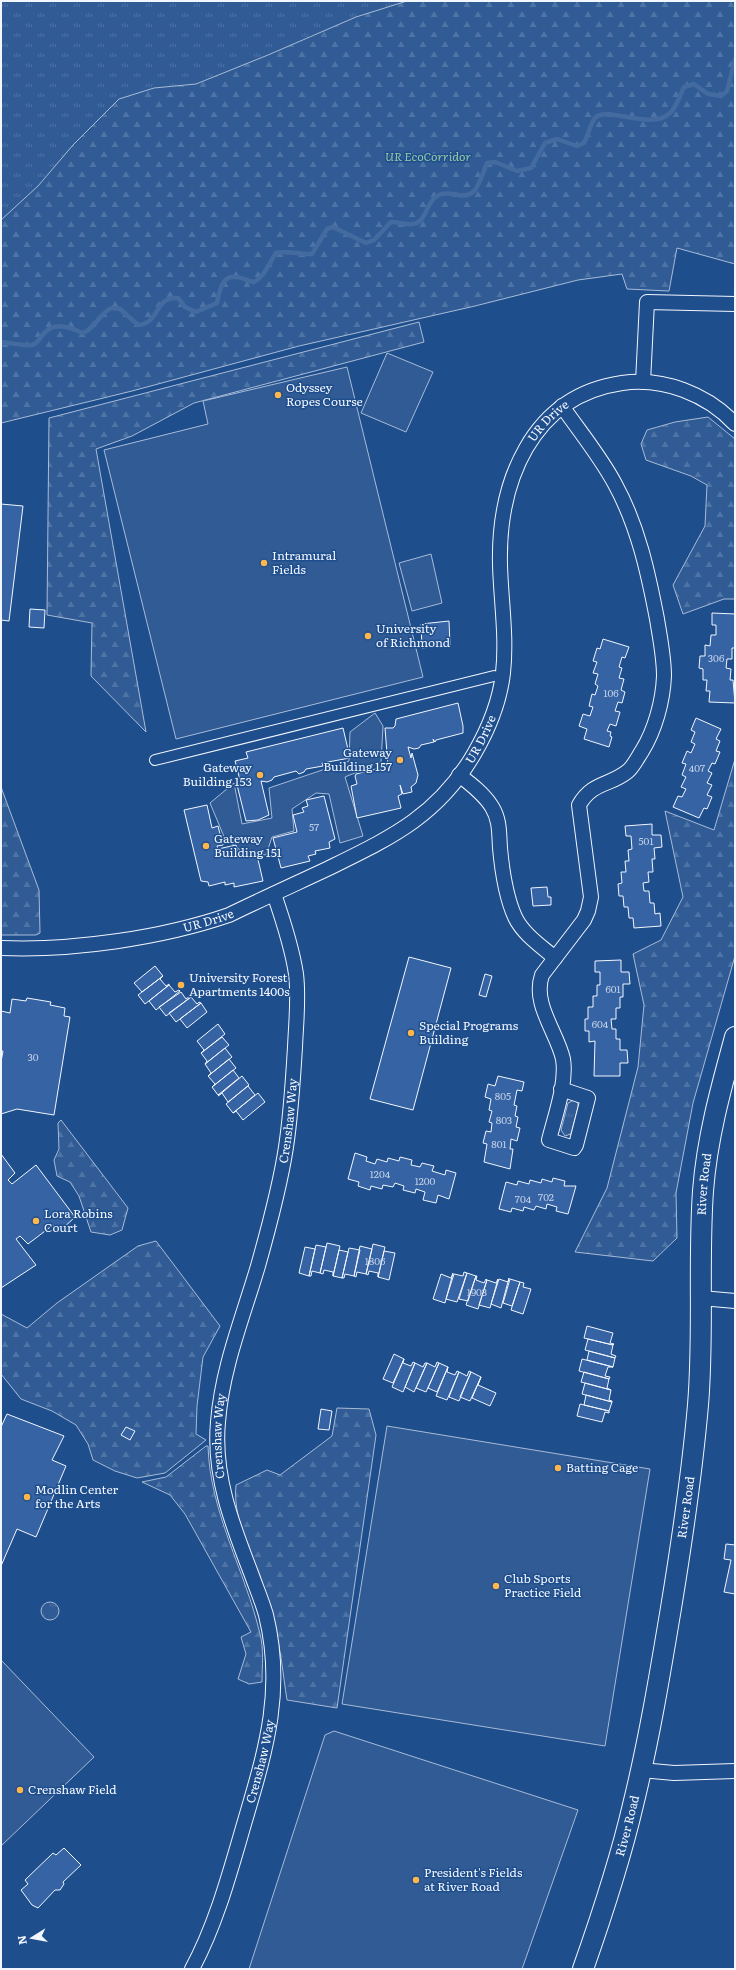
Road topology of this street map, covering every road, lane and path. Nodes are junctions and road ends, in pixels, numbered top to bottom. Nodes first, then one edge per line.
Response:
1 (735, 304) edge
2 (643, 382) junction
3 (562, 406) junction
4 (735, 424) edge
5 (494, 676) dead end
6 (155, 760) dead end
7 (459, 775) junction
8 (274, 894) junction
9 (1, 948) edge
10 (555, 958) junction
11 (735, 1037) edge
12 (561, 1089) dead end
13 (701, 1298) junction
14 (735, 1301) edge
15 (641, 1770) junction
16 (735, 1771) edge
17 (192, 1969) edge
18 (583, 1969) edge

1 - 2 street
2 - 3 street, UR Drive
2 - 4 street, UR Drive
3 - 7 street, UR Drive
3 - 10 street
5 - 6 street
7 - 8 street, UR Drive
7 - 10 street
8 - 9 street, UR Drive
8 - 17 street, Crenshaw Way
10 - 12 street
11 - 13 main road, River Road
13 - 14 street
13 - 15 main road, River Road
15 - 16 street
15 - 18 main road, River Road

